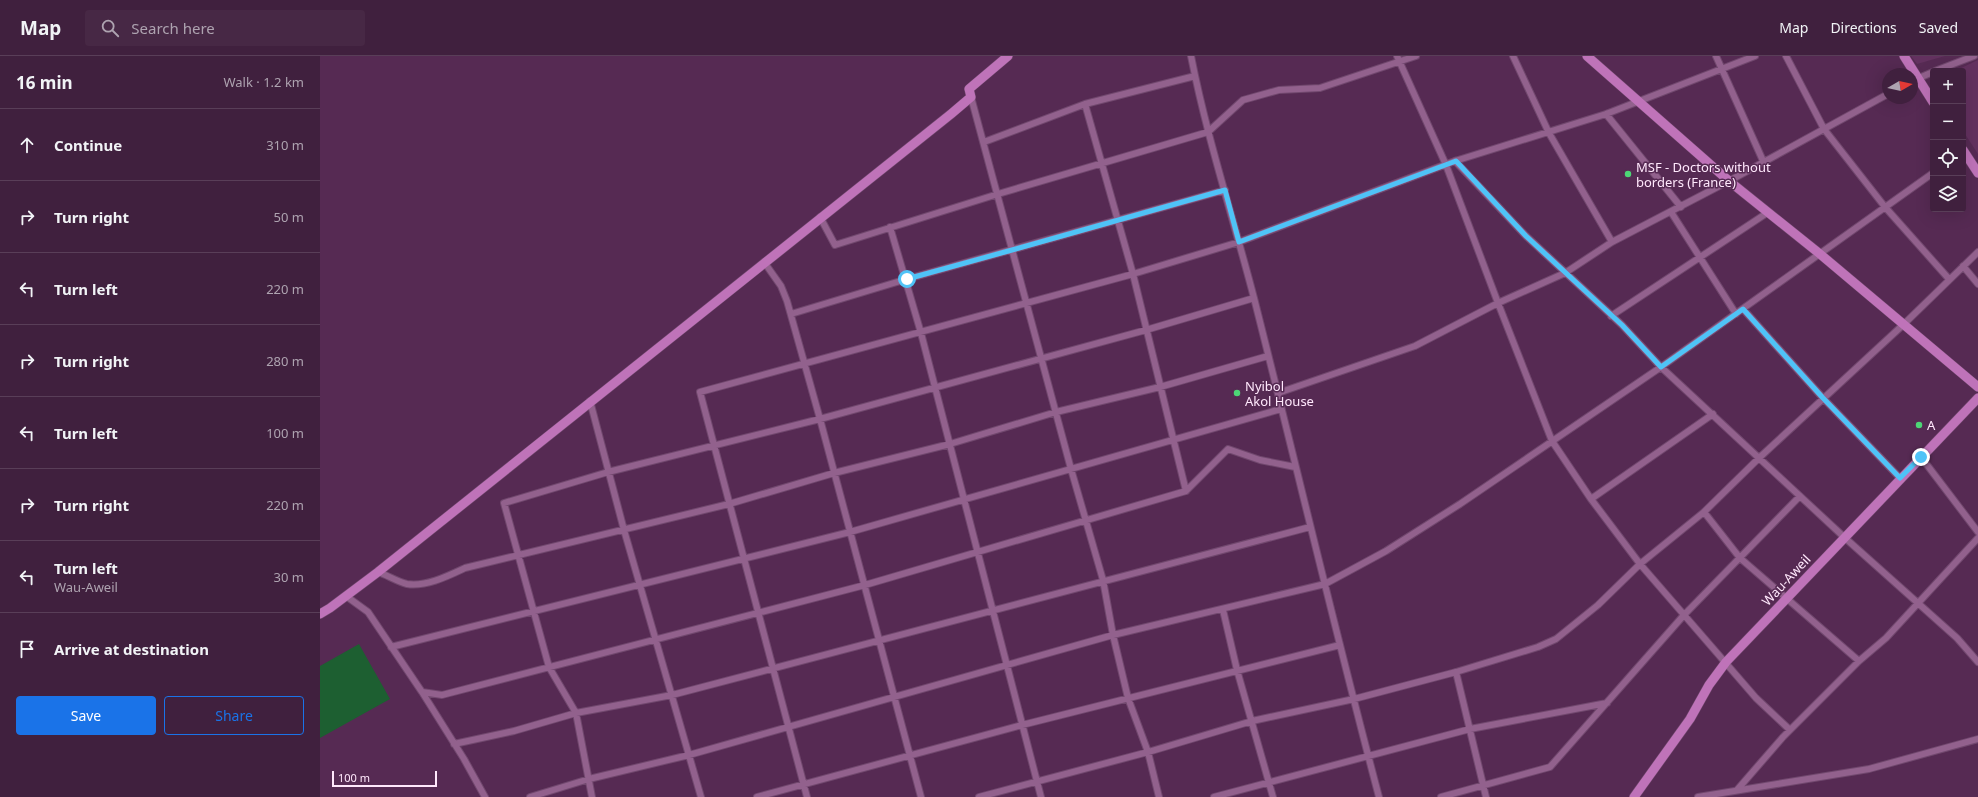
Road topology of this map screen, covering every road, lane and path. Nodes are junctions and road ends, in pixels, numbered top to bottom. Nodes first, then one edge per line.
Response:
1 (1008, 56) edge
2 (1191, 56) edge
3 (1416, 56) edge
4 (1512, 56) edge
5 (1587, 56) edge
6 (1716, 56) edge
7 (1755, 56) edge
8 (1786, 56) edge
9 (1904, 56) edge
10 (1974, 56) edge
11 (1398, 59) edge
12 (1720, 68) junction
13 (1910, 68) edge
14 (1942, 68) edge
15 (1930, 73) edge
16 (1195, 76) junction
17 (1918, 78) edge
18 (1918, 83) edge
19 (971, 97) junction
20 (1882, 97) edge
21 (1930, 98) edge
22 (1637, 102) junction
23 (1085, 104) junction
24 (1606, 114) junction
25 (1824, 130) junction
26 (1208, 132) junction
27 (1549, 133) junction
28 (984, 142) junction
29 (1966, 155) edge
30 (1456, 161) junction
31 (1764, 162) junction
32 (1102, 164) junction
33 (1446, 165) junction
34 (1978, 173) edge
35 (1930, 175) edge
36 (1729, 181) junction
37 (1225, 190) junction
38 (998, 194) junction
39 (1681, 207) junction
40 (1886, 207) junction
41 (1671, 212) junction
42 (1767, 213) junction
43 (820, 217) junction
44 (1118, 220) junction
45 (890, 227) junction
46 (1239, 242) junction
47 (1612, 242) junction
48 (1012, 250) junction
49 (1978, 252) edge
50 (1820, 254) junction
51 (1700, 258) junction
52 (764, 262) junction
53 (1963, 266) junction
54 (1565, 273) junction
55 (1133, 274) junction
56 (907, 279) junction
57 (1949, 279) junction
58 (1978, 284) edge
59 (1254, 298) junction
60 (1026, 303) junction
61 (1498, 303) junction
62 (1743, 309) junction
63 (790, 314) junction
64 (1736, 314) junction
65 (1611, 316) junction
66 (1904, 324) junction
67 (1146, 330) junction
68 (921, 333) junction
69 (1268, 356) junction
70 (1041, 359) junction
71 (805, 365) junction
72 (1661, 367) junction
73 (1160, 387) junction
74 (1978, 387) edge
75 (936, 388) junction
76 (1278, 393) junction
77 (1823, 398) junction
78 (1978, 398) edge
79 (590, 401) junction
80 (1281, 409) junction
81 (1056, 412) junction
82 (1713, 414) junction
83 (820, 419) junction
84 (1173, 440) junction
85 (1552, 440) junction
86 (950, 444) junction
87 (714, 446) junction
88 (1921, 457) junction
89 (1759, 458) junction
90 (1295, 467) junction
91 (1071, 470) junction
92 (608, 472) junction
93 (834, 473) junction
94 (1900, 478) junction
95 (1186, 491) junction
96 (1800, 496) junction
97 (964, 499) junction
98 (1592, 499) junction
99 (729, 504) junction
100 (1704, 512) junction
101 (1086, 519) junction
102 (1310, 527) junction
103 (624, 530) junction
104 (850, 532) junction
105 (1978, 532) edge
106 (1844, 537) junction
107 (1978, 538) edge
108 (978, 553) junction
109 (518, 556) junction
110 (743, 558) junction
111 (1740, 558) junction
112 (1640, 564) junction
113 (378, 572) junction
114 (1103, 580) junction
115 (640, 584) junction
116 (1325, 584) junction
117 (865, 585) junction
118 (346, 596) junction
119 (1786, 598) junction
120 (1919, 603) junction
121 (1223, 610) junction
122 (533, 611) junction
123 (993, 611) junction
124 (757, 613) junction
125 (320, 614) edge
126 (1684, 616) junction
127 (1113, 635) junction
128 (656, 638) junction
129 (880, 641) junction
130 (1340, 645) junction
131 (391, 647) junction
132 (1859, 661) junction
133 (1726, 662) junction
134 (1978, 662) edge
135 (1008, 665) junction
136 (549, 667) junction
137 (772, 668) junction
138 (1237, 670) junction
139 (1456, 672) junction
140 (422, 692) junction
141 (672, 694) junction
142 (894, 697) junction
143 (1128, 698) junction
144 (1354, 699) junction
145 (1607, 702) junction
146 (576, 712) junction
147 (1252, 721) junction
148 (1022, 725) junction
149 (788, 727) junction
150 (1470, 729) junction
151 (1790, 730) junction
152 (1978, 739) edge
153 (454, 744) junction
154 (1148, 752) junction
155 (689, 755) junction
156 (910, 755) junction
157 (1368, 756) junction
158 (589, 779) junction
159 (1037, 781) junction
160 (1269, 781) junction
161 (803, 784) junction
162 (1483, 785) junction
163 (1737, 790) junction
164 (485, 797) edge
165 (530, 797) edge
166 (592, 797) edge
167 (701, 797) edge
168 (757, 797) edge
169 (807, 797) edge
170 (921, 797) edge
171 (979, 797) edge
172 (1041, 797) edge
173 (1159, 797) edge
174 (1214, 797) edge
175 (1272, 797) edge
176 (1379, 797) edge
177 (1441, 797) edge
178 (1486, 797) edge
179 (1634, 797) edge
180 (1698, 797) edge

1 - 19 street
2 - 16 street
3 - 11 street
4 - 27 street
5 - 22 street
6 - 12 street
7 - 12 street
8 - 25 street
9 - 13 street
10 - 14 street
11 - 26 street
11 - 33 street
12 - 22 street
12 - 31 street
15 - 17 street
16 - 23 street
16 - 26 street
18 - 21 street
19 - 28 street
19 - 43 street
20 - 25 street
22 - 24 street
22 - 36 street
23 - 28 street
23 - 32 street
24 - 27 street
24 - 39 street
25 - 31 street
25 - 40 street
26 - 32 street
26 - 37 street
27 - 30 street
27 - 47 street
28 - 38 street
29 - 34 street
30 - 33 street
30 - 54 street
31 - 36 street
32 - 38 street
32 - 44 street
33 - 46 street
33 - 61 street
35 - 40 street
36 - 39 street
36 - 42 street
37 - 44 street
37 - 46 street
38 - 45 street
38 - 48 street
39 - 41 street
40 - 50 street
40 - 57 street
41 - 47 street
41 - 51 street
42 - 50 street
42 - 51 street
43 - 45 street
43 - 52 street
44 - 48 street
44 - 55 street
45 - 56 street
46 - 55 street
46 - 59 street
47 - 54 street
48 - 56 street
48 - 60 street
49 - 53 street
50 - 62 street
50 - 66 street
51 - 64 street
51 - 65 street
52 - 63 street
52 - 79 street
53 - 57 street
53 - 58 street
54 - 61 street
54 - 65 street
55 - 60 street
55 - 67 street
56 - 63 street
56 - 68 street
57 - 66 street
59 - 67 street
59 - 69 street
60 - 68 street
60 - 70 street
61 - 76 street
61 - 85 street
62 - 64 street
62 - 77 street
63 - 71 street
64 - 72 street
65 - 72 street
66 - 74 street
66 - 77 street
67 - 70 street
67 - 73 street
68 - 71 street
68 - 75 street
69 - 73 street
69 - 76 street
70 - 75 street
70 - 81 street
71 - 83 street
71 - 87 street
72 - 82 street
72 - 85 street
73 - 81 street
73 - 84 street
75 - 83 street
75 - 86 street
76 - 80 street
77 - 89 street
77 - 94 street
78 - 88 street, Wau-Aweil
79 - 92 street
79 - 113 street
80 - 84 street
80 - 90 street
81 - 86 street
81 - 91 street
82 - 89 street
82 - 98 street
83 - 87 street
83 - 93 street
84 - 91 street
84 - 95 street
85 - 98 street
85 - 116 street
86 - 93 street
86 - 97 street
87 - 92 street
87 - 99 street
88 - 94 street, Wau-Aweil
88 - 105 street
89 - 96 street
89 - 100 street
90 - 95 street
90 - 102 street
91 - 97 street
91 - 101 street
92 - 103 street
92 - 109 street
93 - 99 street
93 - 104 street
94 - 106 street, Wau-Aweil
95 - 101 street
96 - 106 street
96 - 111 street
97 - 104 street
97 - 108 street
98 - 112 street
99 - 103 street
99 - 110 street
100 - 111 street
100 - 112 street
101 - 108 street
101 - 114 street
102 - 114 street
102 - 116 street
103 - 109 street
103 - 115 street
104 - 110 street
104 - 117 street
106 - 119 street, Wau-Aweil
106 - 120 street
107 - 120 street
108 - 117 street
108 - 123 street
109 - 113 street
109 - 122 street
110 - 115 street
110 - 124 street
111 - 119 street
111 - 126 street
112 - 126 street
112 - 139 street
113 - 118 street
114 - 123 street
114 - 127 street
115 - 122 street
115 - 128 street
116 - 121 street
116 - 130 street
117 - 124 street
117 - 129 street
118 - 125 street
118 - 131 street
119 - 132 street
119 - 133 street, Wau-Aweil
120 - 132 street
120 - 134 street
121 - 127 street
121 - 138 street
122 - 131 street
122 - 136 street
123 - 129 street
123 - 135 street
124 - 128 street
124 - 137 street
126 - 133 street
126 - 145 street
127 - 135 street
127 - 143 street
128 - 136 street
128 - 141 street
129 - 137 street
129 - 142 street
130 - 138 street
130 - 144 street
131 - 140 street
132 - 151 street
133 - 151 street
133 - 179 street, Wau-Aweil
135 - 142 street
135 - 148 street
136 - 140 street
136 - 146 street
137 - 141 street
137 - 149 street
138 - 143 street
138 - 147 street
139 - 144 street
139 - 150 street
140 - 153 street
141 - 146 street
141 - 155 street
142 - 149 street
142 - 156 street
143 - 148 street
143 - 154 street
144 - 147 street
144 - 157 street
145 - 150 street
145 - 162 street
146 - 153 street
146 - 158 street
147 - 154 street
147 - 160 street
148 - 156 street
148 - 159 street
149 - 155 street
149 - 161 street
150 - 157 street
150 - 162 street
151 - 163 street
152 - 163 street
153 - 164 street
154 - 159 street
154 - 173 street
155 - 158 street
155 - 167 street
156 - 161 street
156 - 170 street
157 - 160 street
157 - 176 street
158 - 165 street
158 - 166 street
159 - 171 street
159 - 172 street
160 - 174 street
160 - 175 street
161 - 168 street
161 - 169 street
162 - 177 street
162 - 178 street
163 - 180 street

